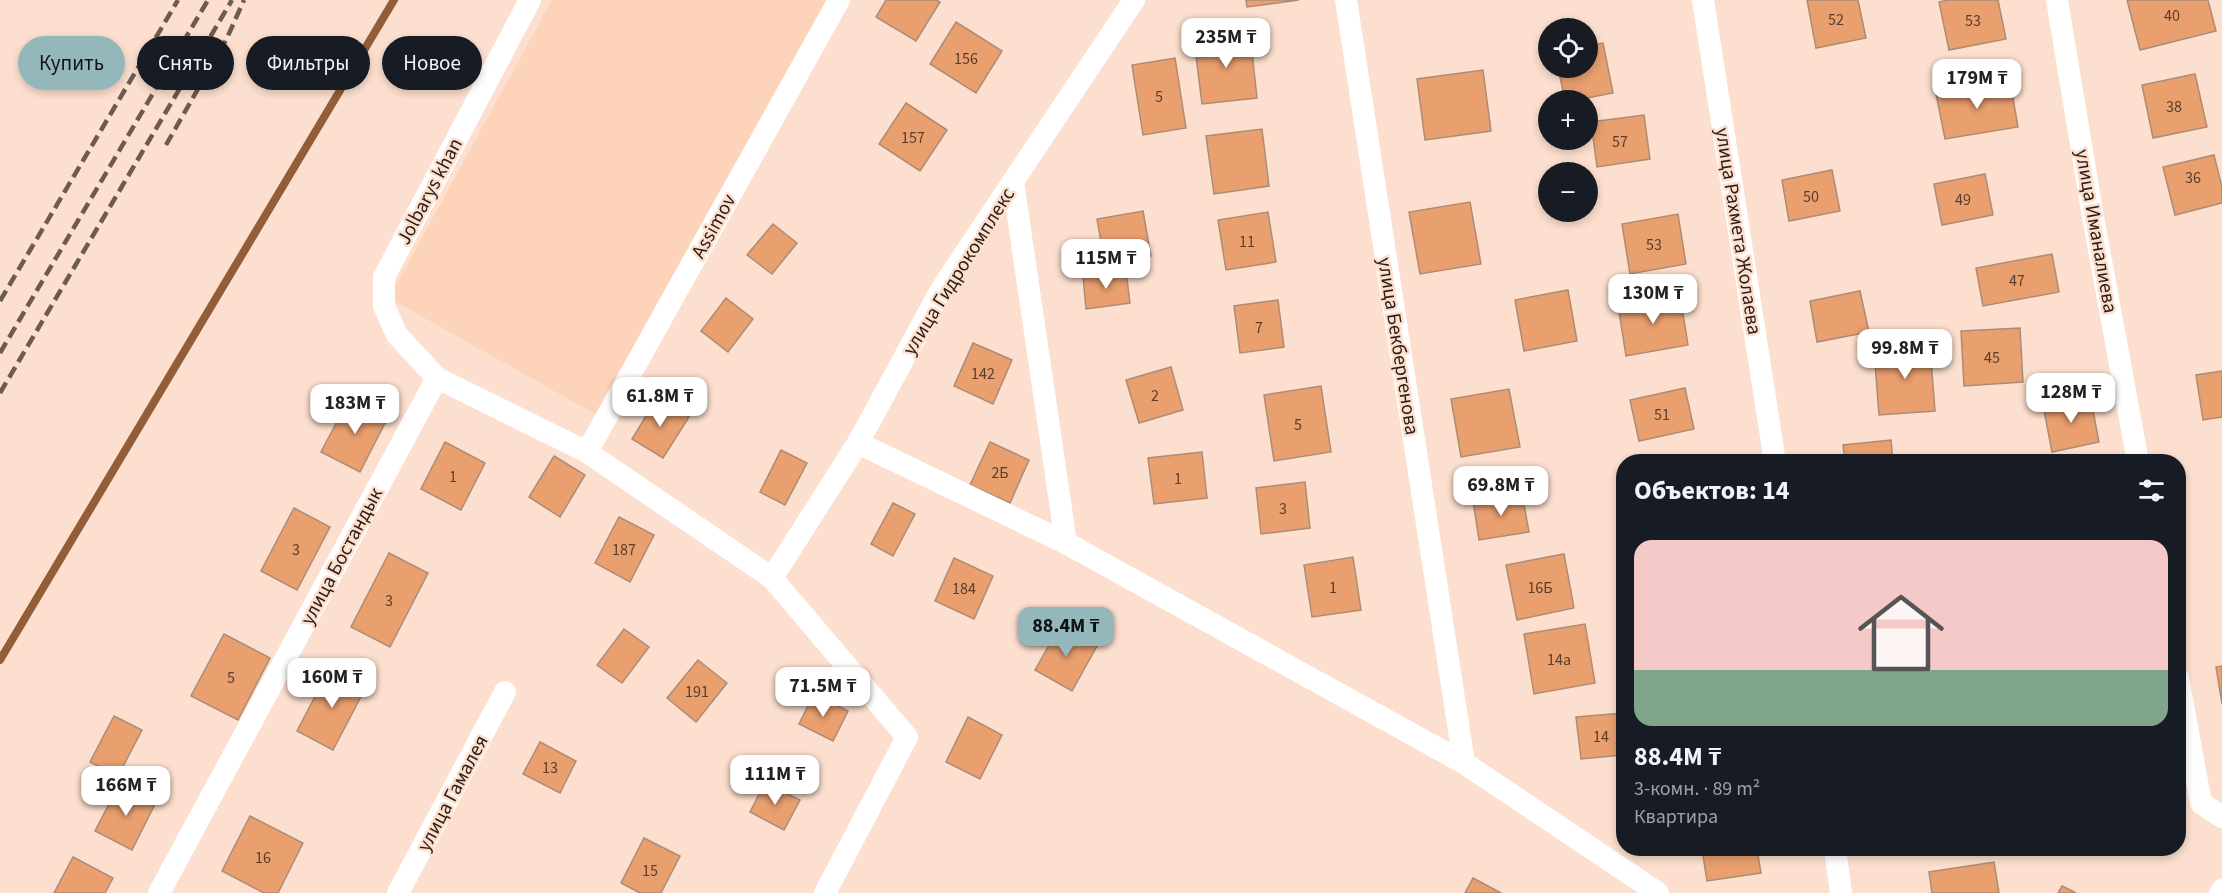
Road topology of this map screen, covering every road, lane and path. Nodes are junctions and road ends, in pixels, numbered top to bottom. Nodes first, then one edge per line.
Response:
1 (530, 0) edge
2 (839, 0) edge
3 (1134, 0) edge
4 (1346, 0) edge
5 (1703, 0) edge
6 (2057, 0) edge
7 (1013, 182) junction
8 (437, 378) junction
9 (858, 443) junction
10 (587, 452) junction
11 (1774, 454) edge
12 (2137, 454) edge
13 (1066, 543) junction
14 (772, 578) junction
15 (505, 692) dead end
16 (2186, 721) edge
17 (1464, 763) junction
18 (2222, 817) edge
19 (1836, 856) edge
20 (159, 893) edge
21 (398, 893) edge
22 (825, 893) edge
23 (1658, 893) edge
24 (1841, 893) edge

1 - 8 street, Jolbarys khan
2 - 10 street, Assimov
3 - 7 street, улица Гидрокомплекс
4 - 17 street, улица Бекбергенова
5 - 11 street, улица Рахмета Жолаева
6 - 12 street, улица Иманалиева
7 - 9 street, улица Гидрокомплекс
7 - 13 street
8 - 10 street
8 - 20 street, улица Бостандык
9 - 13 street
9 - 14 street, улица Гидрокомплекс
10 - 14 street
13 - 17 street
14 - 22 street
15 - 21 street, улица Гамалея
16 - 18 street
17 - 23 street
19 - 24 street

